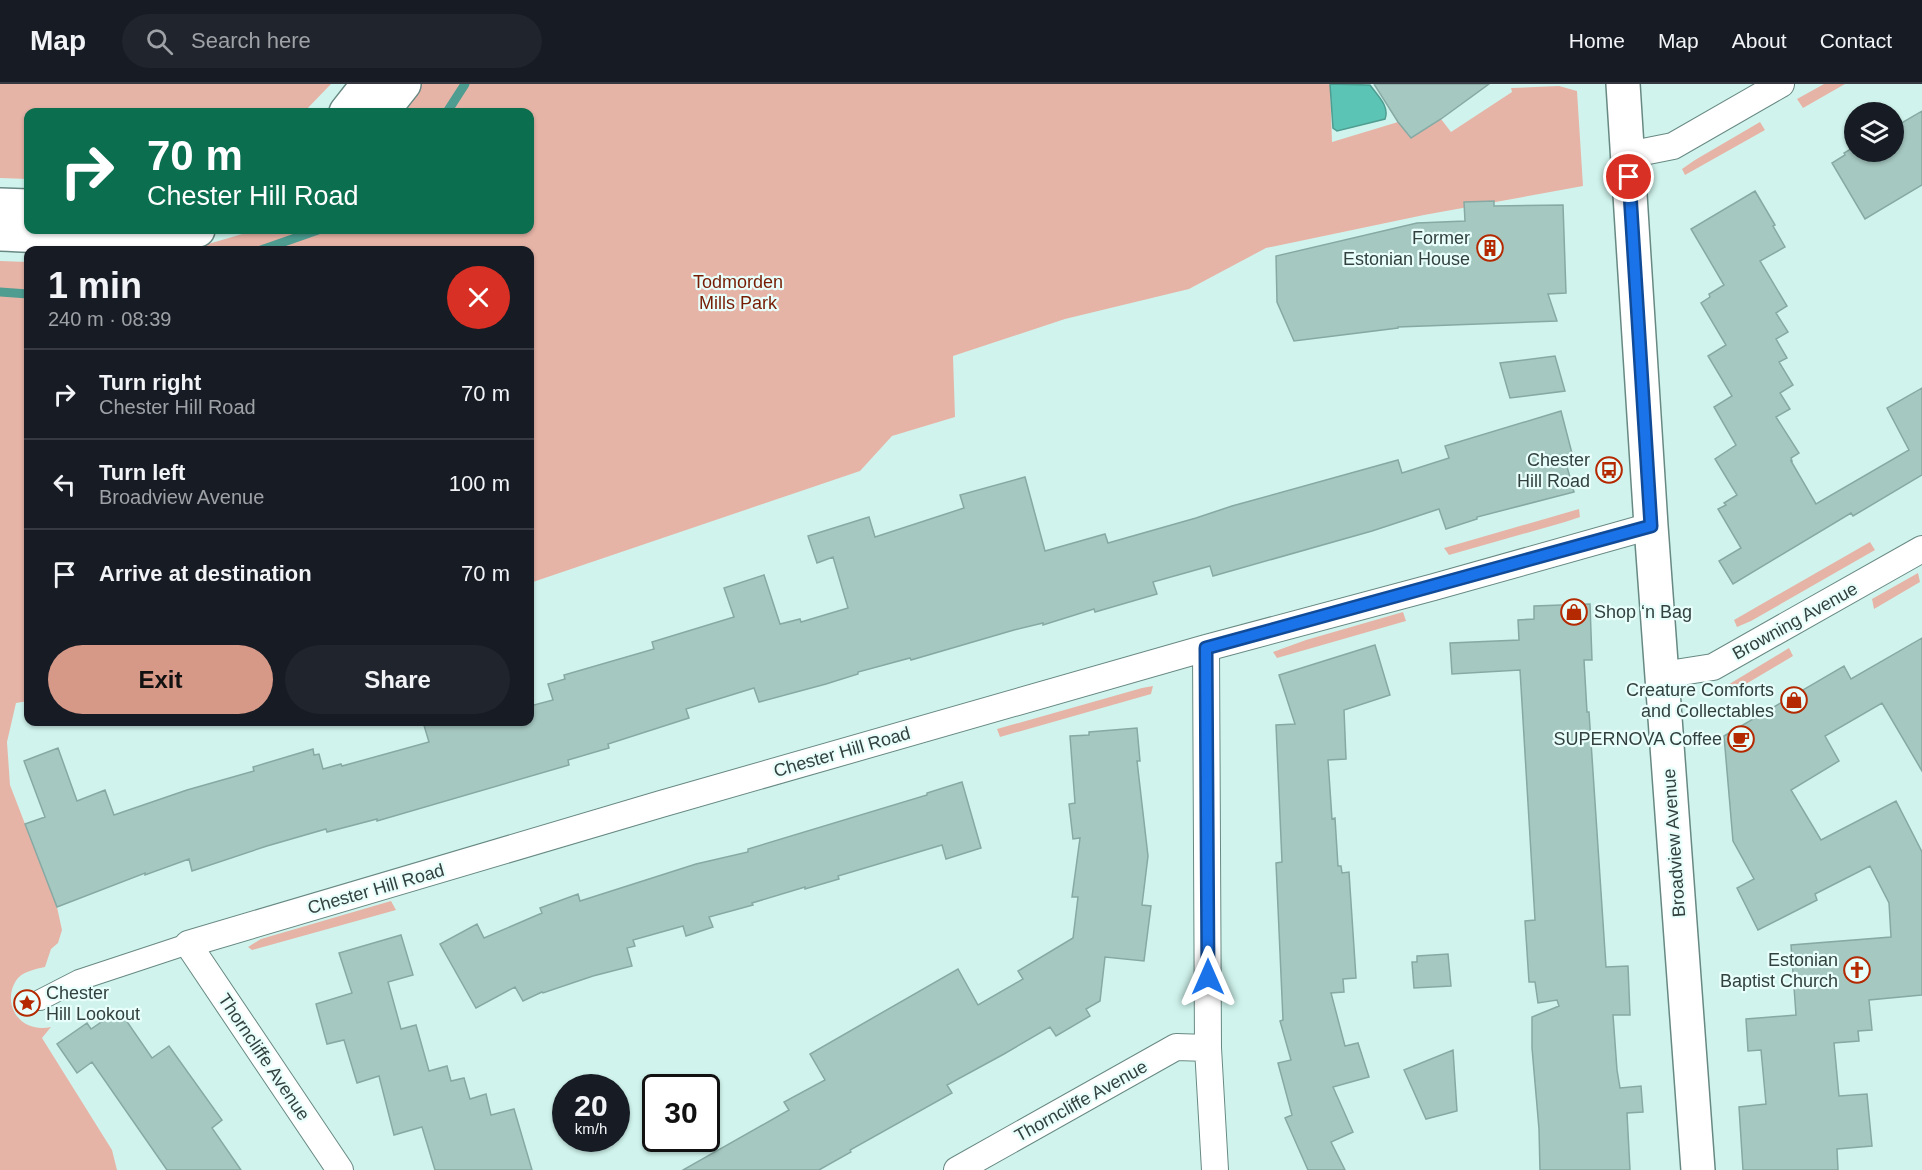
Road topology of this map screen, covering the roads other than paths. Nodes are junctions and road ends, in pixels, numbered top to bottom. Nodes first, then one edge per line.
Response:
1 (368, 84) edge
2 (404, 84) edge
3 (1623, 84) edge
4 (1782, 84) edge
5 (349, 108) edge
6 (385, 108) edge
7 (1628, 155) junction
8 (0, 205) edge
9 (24, 206) edge
10 (0, 234) edge
11 (176, 234) edge
12 (1651, 526) junction
13 (1922, 549) edge
14 (1206, 648) junction
15 (1662, 675) junction
16 (188, 944) junction
17 (40, 1000) dead end
18 (1208, 1048) junction
19 (340, 1170) edge
20 (957, 1170) edge
21 (1215, 1170) edge
22 (1698, 1170) edge

1 - 5 main road
2 - 6 main road
3 - 7 main road, Broadview Avenue
4 - 7 street
7 - 12 main road, Broadview Avenue
8 - 9 main road
10 - 11 main road
12 - 14 street, Chester Hill Road
12 - 15 main road, Broadview Avenue
13 - 15 street, Browning Avenue
14 - 16 street, Chester Hill Road
14 - 18 street
15 - 22 main road, Broadview Avenue
16 - 17 street, Chester Hill Road
16 - 19 street, Thorncliffe Avenue
18 - 20 street, Thorncliffe Avenue
18 - 21 street

